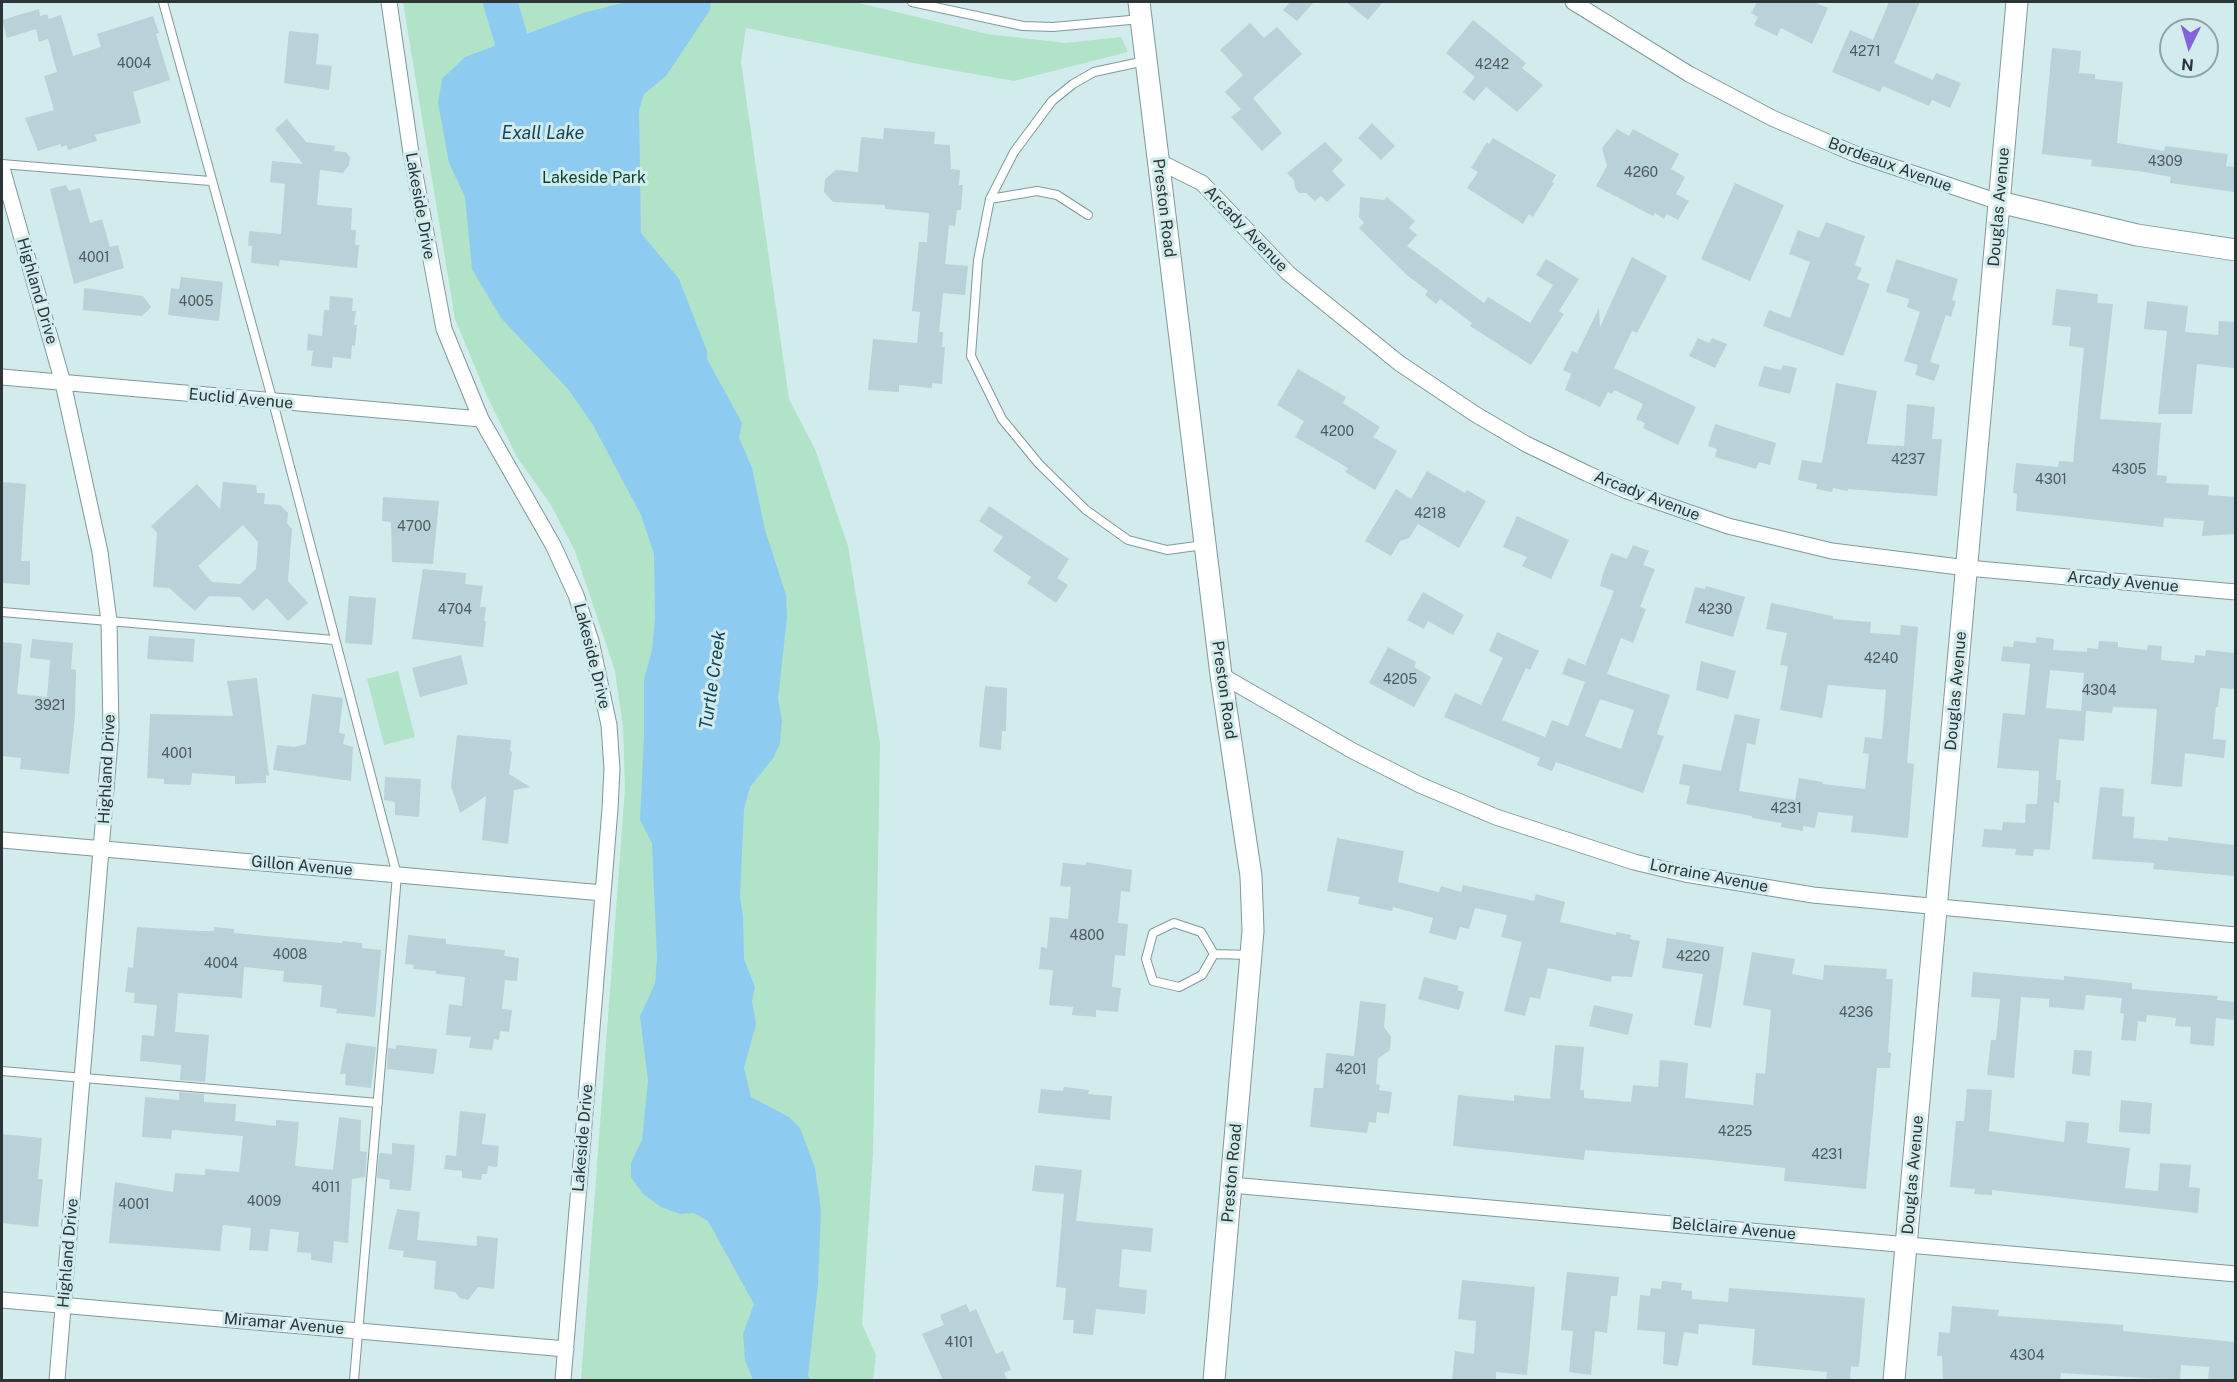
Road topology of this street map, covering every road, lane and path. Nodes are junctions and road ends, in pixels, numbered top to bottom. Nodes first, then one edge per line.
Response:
1 (163, 2) edge
2 (389, 2) edge
3 (912, 2) edge
4 (1573, 2) edge
5 (2017, 2) edge
6 (1140, 10) edge
7 (1146, 60) junction
8 (1158, 161) junction
9 (2, 166) edge
10 (210, 181) junction
11 (990, 199) junction
12 (1999, 202) junction
13 (1088, 215) dead end
14 (2235, 250) edge
15 (2, 377) edge
16 (63, 383) junction
17 (273, 402) junction
18 (481, 419) junction
19 (1205, 545) junction
20 (1967, 568) junction
21 (2235, 592) edge
22 (2, 612) edge
23 (109, 621) junction
24 (334, 640) junction
25 (1221, 675) junction
26 (2, 840) edge
27 (102, 849) junction
28 (397, 875) junction
29 (603, 893) junction
30 (1937, 907) junction
31 (2235, 935) edge
32 (1214, 954) junction
33 (1251, 955) junction
34 (2, 1071) edge
35 (82, 1079) junction
36 (378, 1103) junction
37 (1231, 1185) junction
38 (1907, 1245) junction
39 (2235, 1274) edge
40 (2, 1300) edge
41 (63, 1306) junction
42 (358, 1330) junction
43 (566, 1349) junction
44 (57, 1380) edge
45 (354, 1380) edge
46 (563, 1380) edge
47 (1214, 1380) edge
48 (1894, 1380) edge

1 - 10 lane
2 - 18 street, Lakeside Drive
3 - 6 lane
4 - 12 street, Bordeaux Avenue
5 - 12 street, Douglas Avenue
6 - 7 street, Preston Road
7 - 8 street, Preston Road
7 - 11 lane
8 - 19 street, Preston Road
8 - 20 street, Arcady Avenue
9 - 10 lane
9 - 16 street, Highland Drive
10 - 17 lane
11 - 13 lane
11 - 19 lane
12 - 14 street, Bordeaux Avenue
12 - 20 street, Douglas Avenue
15 - 16 street, Euclid Avenue
16 - 17 street, Euclid Avenue
16 - 23 street, Highland Drive
17 - 18 street, Euclid Avenue
17 - 24 lane
18 - 29 street, Lakeside Drive
19 - 25 street, Preston Road
20 - 21 street, Arcady Avenue
20 - 30 street, Douglas Avenue
22 - 23 lane
23 - 24 lane
23 - 27 street, Highland Drive
24 - 28 lane
25 - 30 street, Lorraine Avenue
25 - 33 street, Preston Road
26 - 27 street, Gillon Avenue
27 - 28 street, Gillon Avenue
27 - 35 street, Highland Drive
28 - 29 street, Gillon Avenue
28 - 36 lane
29 - 43 street, Lakeside Drive
30 - 31 street, Lorraine Avenue
30 - 38 street, Douglas Avenue
32 - 32 lane
32 - 33 lane
33 - 37 street, Preston Road
34 - 35 lane
35 - 36 lane
35 - 41 street, Highland Drive
36 - 42 lane
37 - 38 street, Belclaire Avenue
37 - 47 street, Preston Road
38 - 39 street, Belclaire Avenue
38 - 48 street, Douglas Avenue
40 - 41 street, Miramar Avenue
41 - 42 street, Miramar Avenue
41 - 44 street, Highland Drive
42 - 43 street, Miramar Avenue
42 - 45 lane
43 - 46 street, Lakeside Drive

